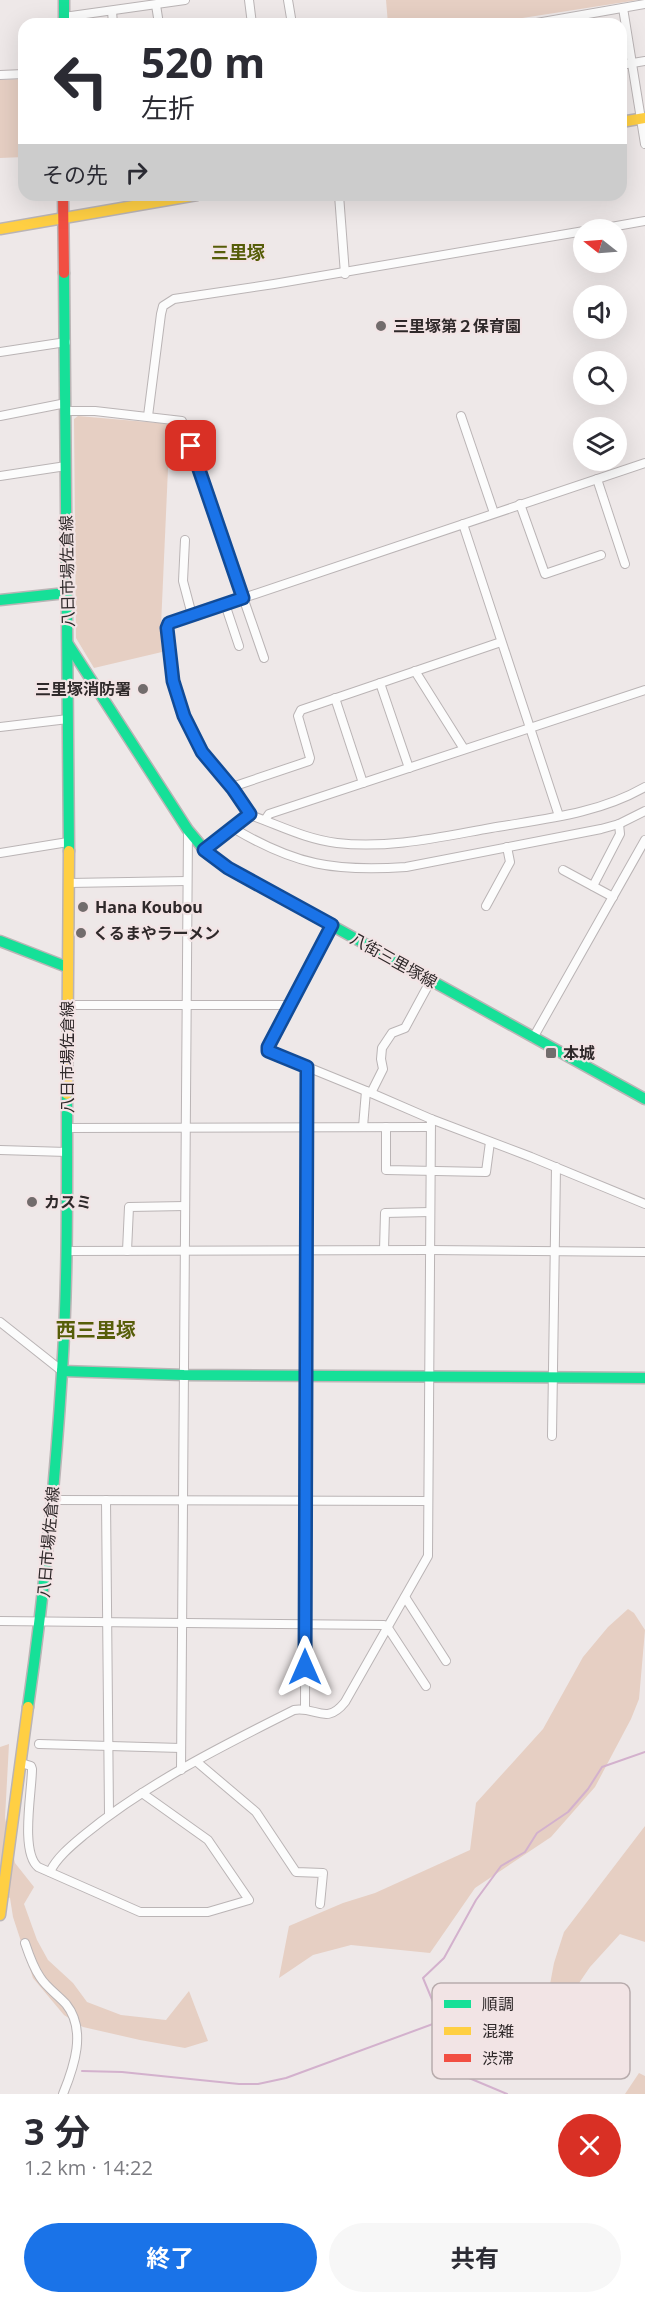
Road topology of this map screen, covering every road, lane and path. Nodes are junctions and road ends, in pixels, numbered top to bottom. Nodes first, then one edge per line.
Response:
1 (64, 0) edge
2 (185, 0) edge
3 (249, 0) edge
4 (288, 0) edge
5 (645, 4) edge
6 (156, 5) junction
7 (623, 8) junction
8 (111, 11) junction
9 (64, 18) edge
10 (78, 18) edge
11 (112, 18) edge
12 (158, 18) edge
13 (251, 18) edge
14 (291, 18) edge
15 (566, 18) edge
16 (625, 18) edge
17 (627, 32) edge
18 (645, 61) edge
19 (632, 63) junction
20 (627, 64) edge
21 (18, 74) edge
22 (0, 75) edge
23 (643, 119) edge
24 (627, 121) edge
25 (645, 144) edge
26 (63, 201) edge
27 (161, 201) edge
28 (339, 201) edge
29 (64, 217) junction
30 (645, 221) edge
31 (627, 224) edge
32 (0, 229) edge
33 (573, 233) edge
34 (345, 274) junction
35 (66, 342) junction
36 (0, 352) edge
37 (66, 407) junction
38 (0, 416) edge
39 (148, 416) junction
40 (461, 416) dead end
41 (645, 463) edge
42 (66, 465) junction
43 (0, 476) edge
44 (597, 479) junction
45 (520, 504) junction
46 (495, 513) junction
47 (462, 524) junction
48 (185, 540) dead end
49 (601, 555) dead end
50 (625, 564) dead end
51 (66, 593) junction
52 (243, 598) junction
53 (0, 600) edge
54 (225, 604) junction
55 (192, 615) junction
56 (501, 642) junction
57 (68, 644) junction
58 (239, 646) dead end
59 (264, 658) dead end
60 (415, 671) junction
61 (380, 683) junction
62 (645, 690) edge
63 (335, 699) junction
64 (0, 716) edge
65 (68, 719) junction
66 (1, 727) edge
67 (531, 728) junction
68 (464, 749) junction
69 (409, 768) junction
70 (363, 783) junction
71 (645, 787) edge
72 (233, 789) junction
73 (645, 811) edge
74 (250, 814) junction
75 (559, 816) junction
76 (265, 820) junction
77 (619, 824) junction
78 (233, 828) junction
79 (188, 830) junction
80 (645, 840) edge
81 (68, 842) junction
82 (507, 847) junction
83 (204, 850) junction
84 (0, 853) edge
85 (563, 870) dead end
86 (187, 880) junction
87 (69, 883) junction
88 (593, 886) junction
89 (613, 897) junction
90 (486, 906) dead end
91 (332, 925) junction
92 (0, 941) edge
93 (67, 967) junction
94 (431, 980) junction
95 (68, 1005) junction
96 (186, 1005) junction
97 (289, 1005) junction
98 (533, 1038) junction
99 (307, 1067) junction
100 (368, 1092) junction
101 (645, 1099) edge
102 (430, 1123) junction
103 (186, 1127) junction
104 (306, 1127) junction
105 (363, 1127) junction
106 (386, 1127) junction
107 (67, 1128) junction
108 (490, 1142) junction
109 (0, 1150) edge
110 (67, 1152) junction
111 (556, 1167) junction
112 (430, 1173) junction
113 (645, 1204) edge
114 (185, 1206) junction
115 (430, 1212) junction
116 (384, 1250) junction
117 (430, 1250) junction
118 (66, 1251) junction
119 (127, 1251) junction
120 (185, 1251) junction
121 (306, 1251) junction
122 (555, 1252) junction
123 (645, 1252) edge
124 (0, 1322) edge
125 (62, 1371) junction
126 (184, 1376) junction
127 (306, 1376) junction
128 (429, 1377) junction
129 (553, 1378) junction
130 (645, 1378) edge
131 (552, 1436) dead end
132 (52, 1500) junction
133 (106, 1500) junction
134 (183, 1500) junction
135 (305, 1501) junction
136 (428, 1501) junction
137 (405, 1597) junction
138 (0, 1621) edge
139 (108, 1621) junction
140 (182, 1621) junction
141 (40, 1623) junction
142 (305, 1624) junction
143 (388, 1628) junction
144 (446, 1661) dead end
145 (426, 1686) dead end
146 (305, 1709) junction
147 (39, 1744) dead end
148 (109, 1746) junction
149 (181, 1748) junction
150 (197, 1762) junction
151 (21, 1763) junction
152 (181, 1770) junction
153 (142, 1793) junction
154 (109, 1815) junction
155 (50, 1872) junction
156 (320, 1904) dead end
157 (0, 1915) edge
158 (25, 1943) dead end
159 (63, 2094) edge

1 - 9 main road
2 - 6 street
3 - 13 street
4 - 14 street
5 - 7 street
6 - 8 street
6 - 12 street
7 - 15 street
7 - 16 street
8 - 10 street
8 - 11 street
17 - 19 street
18 - 19 street
19 - 20 street
19 - 23 street
21 - 22 street
23 - 24 main road
23 - 25 street
26 - 29 main road, 八日市場佐倉線
27 - 29 main road
28 - 34 street
29 - 32 main road
29 - 35 main road, 八日市場佐倉線
30 - 31 street
33 - 34 street
34 - 39 street
35 - 36 street
35 - 37 main road, 八日市場佐倉線
37 - 38 street
37 - 39 street
37 - 42 main road, 八日市場佐倉線
39 - 52 street
40 - 46 street
41 - 44 street
42 - 43 street
42 - 51 main road, 八日市場佐倉線
44 - 45 street
44 - 50 street
45 - 46 street
45 - 49 street
46 - 47 street
47 - 52 street
47 - 56 street
48 - 55 street
51 - 53 main road
51 - 57 main road, 八日市場佐倉線
52 - 54 street
52 - 59 street
54 - 55 street
54 - 58 street
55 - 72 street
56 - 60 street
56 - 67 street
57 - 65 main road, 八日市場佐倉線
57 - 79 main road, 八街三里塚線
60 - 61 street
60 - 68 street
61 - 63 street
61 - 69 street
62 - 67 street
63 - 70 street
63 - 72 street
64 - 66 street
65 - 66 street
65 - 81 main road, 八日市場佐倉線
67 - 68 street
67 - 75 street
68 - 69 street
69 - 70 street
70 - 76 street
71 - 75 street
72 - 74 street
73 - 77 street
74 - 76 street
74 - 78 street
75 - 76 street
77 - 82 street
77 - 88 street
78 - 82 street
78 - 83 street
79 - 83 main road, 八街三里塚線
79 - 86 street
80 - 89 street
81 - 84 street
81 - 87 main road, 八日市場佐倉線
82 - 90 street
83 - 91 main road, 八街三里塚線
85 - 88 street
86 - 87 street
86 - 96 street
87 - 93 main road, 八日市場佐倉線
88 - 89 street
89 - 98 street
91 - 94 main road, 八街三里塚線
91 - 97 street
92 - 93 main road
93 - 95 main road, 八日市場佐倉線
94 - 98 main road, 八街三里塚線
94 - 100 street
95 - 96 street
95 - 107 main road, 八日市場佐倉線
96 - 97 street
96 - 103 street
97 - 99 street
98 - 101 main road, 八街三里塚線
99 - 100 street
99 - 104 street
100 - 102 street
100 - 105 street
102 - 106 street
102 - 108 street
102 - 112 street
103 - 104 street
103 - 107 street
103 - 114 street
104 - 105 street
104 - 121 street
105 - 106 street
106 - 112 street
107 - 110 main road, 八日市場佐倉線
108 - 111 street
108 - 112 street
109 - 110 street
110 - 118 main road, 八日市場佐倉線
111 - 113 street
111 - 122 street
112 - 115 street
114 - 119 street
114 - 120 street
115 - 116 street
115 - 117 street
116 - 117 street
116 - 121 street
117 - 122 street
117 - 128 street
118 - 119 street
118 - 125 main road, 八日市場佐倉線
119 - 120 street
120 - 121 street
120 - 126 street
121 - 127 street
122 - 123 street
122 - 129 street
124 - 125 street
125 - 126 main road
125 - 132 main road, 八日市場佐倉線
126 - 127 main road
126 - 134 street
127 - 128 main road
127 - 135 street
128 - 129 main road
128 - 136 street
129 - 130 main road
129 - 131 street
132 - 133 street
132 - 141 main road, 八日市場佐倉線
133 - 134 street
133 - 139 street
134 - 135 street
134 - 140 street
135 - 136 street
135 - 142 street
136 - 137 street
137 - 143 street
137 - 144 street
138 - 141 street
139 - 140 street
139 - 141 street
139 - 148 street
140 - 142 street
140 - 149 street
141 - 151 main road, 八日市場佐倉線
142 - 143 street
142 - 146 street
143 - 145 street
143 - 146 street
146 - 150 street
147 - 148 street
148 - 149 street
148 - 154 street
149 - 152 street
150 - 152 street
150 - 156 street
151 - 155 street
151 - 157 main road, 八日市場佐倉線
152 - 153 street
153 - 154 street
153 - 155 street
154 - 155 street
158 - 159 street

